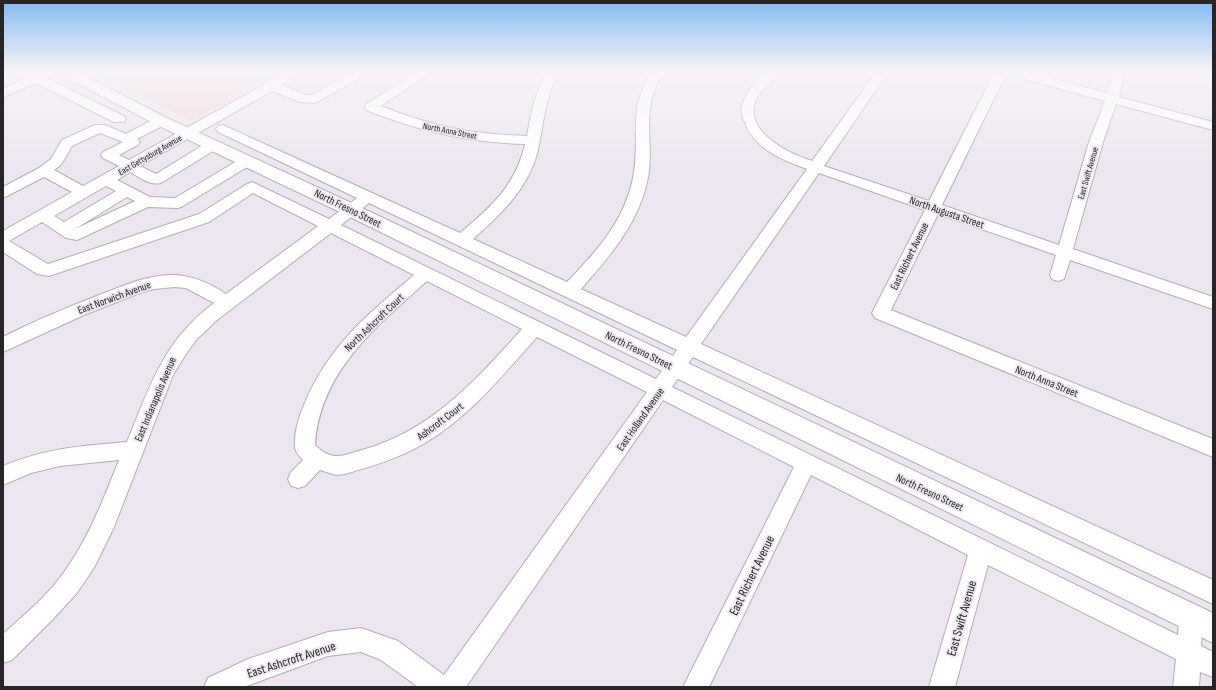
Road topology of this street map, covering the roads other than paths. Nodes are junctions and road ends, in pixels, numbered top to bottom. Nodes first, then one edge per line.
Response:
1 (87, 103) edge
2 (128, 103) edge
3 (241, 103) edge
4 (377, 103) edge
5 (540, 103) edge
6 (643, 103) edge
7 (748, 103) edge
8 (861, 103) edge
9 (985, 103) edge
10 (1110, 103) edge
11 (1131, 103) edge
12 (119, 119) dead end
13 (161, 120) junction
14 (1213, 126) edge
15 (223, 129) dead end
16 (188, 133) junction
17 (127, 138) junction
18 (532, 140) junction
19 (213, 145) junction
20 (247, 161) junction
21 (130, 167) junction
22 (816, 167) junction
23 (44, 171) junction
24 (106, 180) junction
25 (128, 191) junction
26 (3, 193) edge
27 (84, 193) junction
28 (368, 197) junction
29 (146, 202) junction
30 (933, 207) junction
31 (351, 210) junction
32 (42, 216) junction
33 (330, 225) junction
34 (63, 229) junction
35 (3, 238) edge
36 (462, 241) junction
37 (3, 245) edge
38 (1065, 253) junction
39 (426, 273) junction
40 (1058, 275) dead end
41 (569, 291) junction
42 (227, 303) junction
43 (1213, 303) edge
44 (881, 313) joint
45 (535, 327) junction
46 (3, 345) edge
47 (689, 347) junction
48 (675, 368) junction
49 (660, 390) junction
50 (1213, 448) edge
51 (134, 450) junction
52 (317, 460) junction
53 (807, 462) junction
54 (3, 476) edge
55 (298, 479) dead end
56 (981, 548) junction
57 (1213, 592) edge
58 (1202, 623) edge
59 (3, 651) edge
60 (1189, 653) junction
61 (1213, 665) edge
62 (217, 687) edge
63 (439, 687) edge
64 (451, 687) edge
65 (696, 687) edge
66 (942, 687) edge
67 (1186, 687) edge

1 - 12 street
2 - 13 main road, North Fresno Street
3 - 16 street, East Gettysburg Avenue
4 - 18 street, North Anna Street
5 - 18 street
6 - 41 street
7 - 22 street, North Augusta Street
8 - 22 street, East Holland Avenue
9 - 30 street, East Richert Avenue
10 - 38 street, East Swift Avenue
11 - 14 street
13 - 16 main road, North Fresno Street
13 - 17 street
15 - 28 street, North Fresno Street
16 - 19 main road, North Fresno Street
16 - 21 street, East Gettysburg Avenue
17 - 21 street
17 - 23 street
18 - 36 street
19 - 20 main road, North Fresno Street
19 - 21 street
20 - 29 street
20 - 31 main road, North Fresno Street
21 - 24 street, East Gettysburg Avenue
22 - 30 street, North Augusta Street
22 - 47 street, East Holland Avenue
23 - 26 street
23 - 27 street
24 - 25 street
24 - 27 street, East Gettysburg Avenue
25 - 29 street
25 - 34 street
27 - 32 street, East Gettysburg Avenue
28 - 31 street, East Indianapolis Avenue
28 - 36 street, North Fresno Street
29 - 34 street
30 - 38 street, North Augusta Street
30 - 44 street, East Richert Avenue
31 - 33 street, East Indianapolis Avenue
31 - 48 main road, North Fresno Street
32 - 34 street
32 - 35 street, East Gettysburg Avenue
33 - 37 street
33 - 39 street
33 - 42 street, East Indianapolis Avenue
36 - 41 street, North Fresno Street
38 - 40 street, East Swift Avenue
38 - 43 street, North Augusta Street
39 - 45 street
39 - 52 street, North Ashcroft Court
41 - 47 street, North Fresno Street
42 - 46 street, East Norwich Avenue
42 - 51 street, East Indianapolis Avenue
44 - 50 street, North Anna Street
45 - 49 street
45 - 52 street, Ashcroft Court
47 - 48 street, East Holland Avenue
47 - 57 street, North Fresno Street
48 - 49 street, East Holland Avenue
48 - 58 main road, North Fresno Street
49 - 53 street
49 - 64 street, East Holland Avenue
51 - 54 street
51 - 59 street, East Indianapolis Avenue
52 - 55 street
53 - 56 street
53 - 65 street, East Richert Avenue
56 - 60 street
56 - 66 street, East Swift Avenue
58 - 60 street
60 - 61 street
60 - 67 street
62 - 63 street, East Ashcroft Avenue

